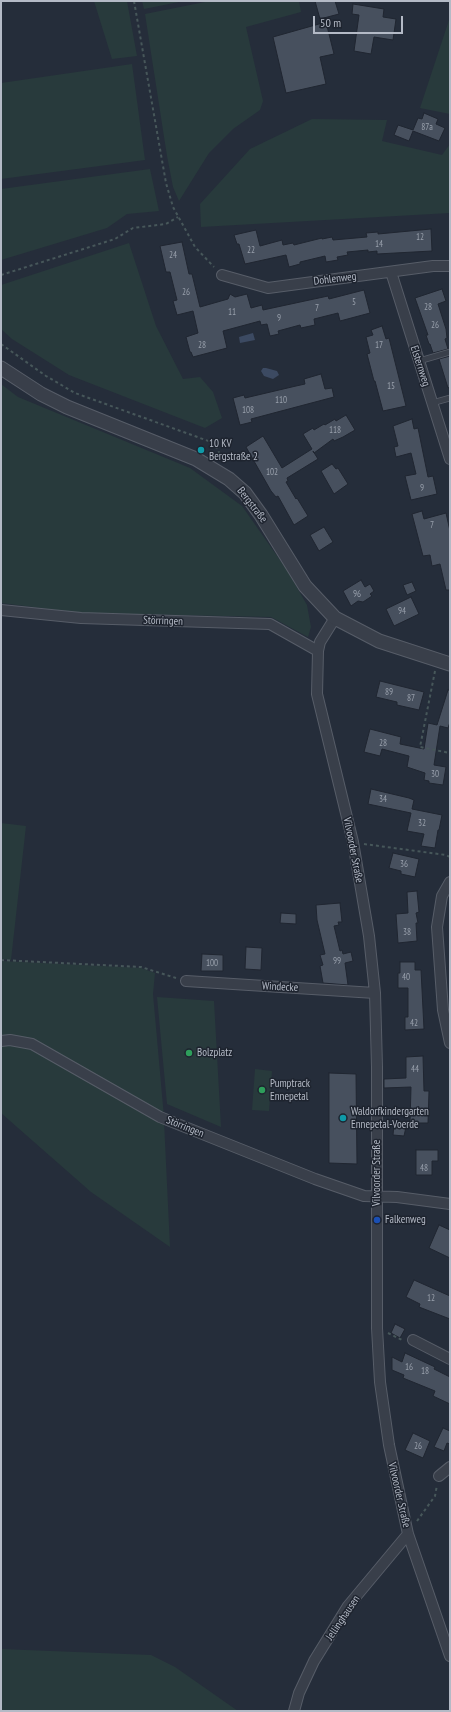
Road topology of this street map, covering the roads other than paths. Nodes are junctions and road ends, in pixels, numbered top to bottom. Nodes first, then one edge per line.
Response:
1 (450, 266) edge
2 (391, 272) junction
3 (222, 275) road end
4 (450, 352) edge
5 (419, 361) junction
6 (1, 368) edge
7 (450, 398) edge
8 (432, 403) junction
9 (448, 444) edge
10 (450, 459) edge
11 (1, 610) edge
12 (335, 618) junction
13 (318, 651) junction
14 (450, 664) edge
15 (450, 882) edge
16 (186, 982) road end
17 (375, 993) junction
18 (1, 1041) edge
19 (450, 1043) edge
20 (377, 1197) junction
21 (450, 1204) edge
22 (413, 1340) road end
23 (450, 1359) edge
24 (450, 1467) edge
25 (439, 1476) road end
26 (408, 1534) junction
27 (450, 1656) edge
28 (294, 1711) edge

1 - 2 street, Dohlenweg
2 - 3 street, Dohlenweg
2 - 5 street, Elsternweg
4 - 5 lane
5 - 8 street, Elsternweg
6 - 12 street, Bergstraße
7 - 8 lane
8 - 9 street, Elsternweg
9 - 10 street, Elsternweg
11 - 13 street, Störringen
12 - 13 street, Vilvoorder Straße
12 - 14 street, Bergstraße
13 - 17 street, Vilvoorder Straße
15 - 19 street
16 - 17 street, Windecke
17 - 20 street, Vilvoorder Straße
18 - 20 street, Störringen
20 - 21 street, Störringen
20 - 26 street, Vilvoorder Straße
22 - 23 street
24 - 25 street
26 - 27 street, Vilvoorder Straße
26 - 28 street, Jellinghausen

